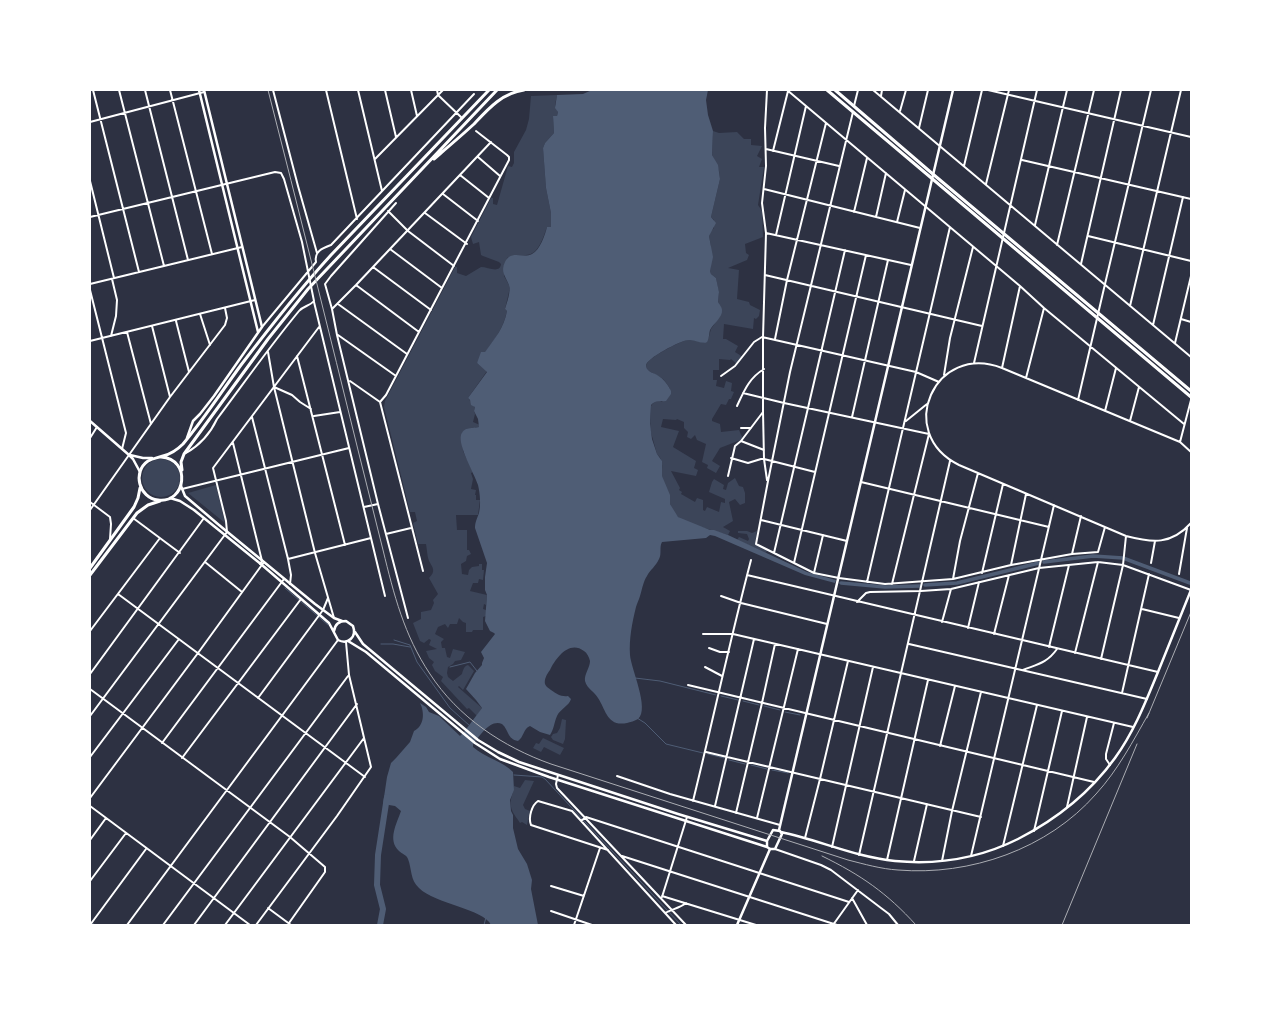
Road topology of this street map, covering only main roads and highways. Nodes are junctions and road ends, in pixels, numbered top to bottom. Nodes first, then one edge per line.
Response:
1 (485, 90) edge
2 (489, 90) edge
3 (497, 90) edge
4 (524, 90) edge
5 (828, 90) edge
6 (835, 90) edge
7 (953, 90) edge
8 (204, 91) edge
9 (199, 92) edge
10 (480, 100) junction
11 (422, 169) junction
12 (934, 175) junction
13 (933, 179) junction
14 (258, 332) junction
15 (1191, 391) edge
16 (1191, 399) edge
17 (90, 421) edge
18 (187, 440) junction
19 (129, 455) junction
20 (161, 457) junction
21 (153, 458) junction
22 (140, 472) junction
23 (182, 474) junction
24 (140, 486) junction
25 (181, 487) junction
26 (170, 498) junction
27 (164, 500) junction
28 (100, 554) junction
29 (104, 557) junction
30 (262, 563) junction
31 (90, 568) edge
32 (90, 575) edge
33 (1191, 590) edge
34 (342, 621) junction
35 (334, 631) junction
36 (355, 632) junction
37 (347, 641) junction
38 (780, 831) junction
39 (768, 841) junction
40 (767, 847) junction
41 (770, 849) junction
42 (737, 925) edge

1 - 10 main road
2 - 10 main road
3 - 11 main road
4 - 11 main road
5 - 13 main road
6 - 12 main road
7 - 12 main road
8 - 14 main road
9 - 14 main road
10 - 18 main road
11 - 23 main road
12 - 13 main road
12 - 15 main road
13 - 16 main road
13 - 38 main road
14 - 18 main road
17 - 19 main road
18 - 20 main road
19 - 21 main road
19 - 22 main road
20 - 21 main road
20 - 23 main road
21 - 22 main road
22 - 24 main road
23 - 25 main road
24 - 27 main road
24 - 28 main road
25 - 26 main road
25 - 30 main road
26 - 27 main road
26 - 30 main road
27 - 29 main road
28 - 29 main road
28 - 31 main road
29 - 32 main road
30 - 34 main road
30 - 35 main road
33 - 38 main road
34 - 35 main road
34 - 36 main road
35 - 37 main road
36 - 37 main road
36 - 39 main road
37 - 40 main road
38 - 39 main road
38 - 41 main road
39 - 40 main road
40 - 41 main road
41 - 42 main road

